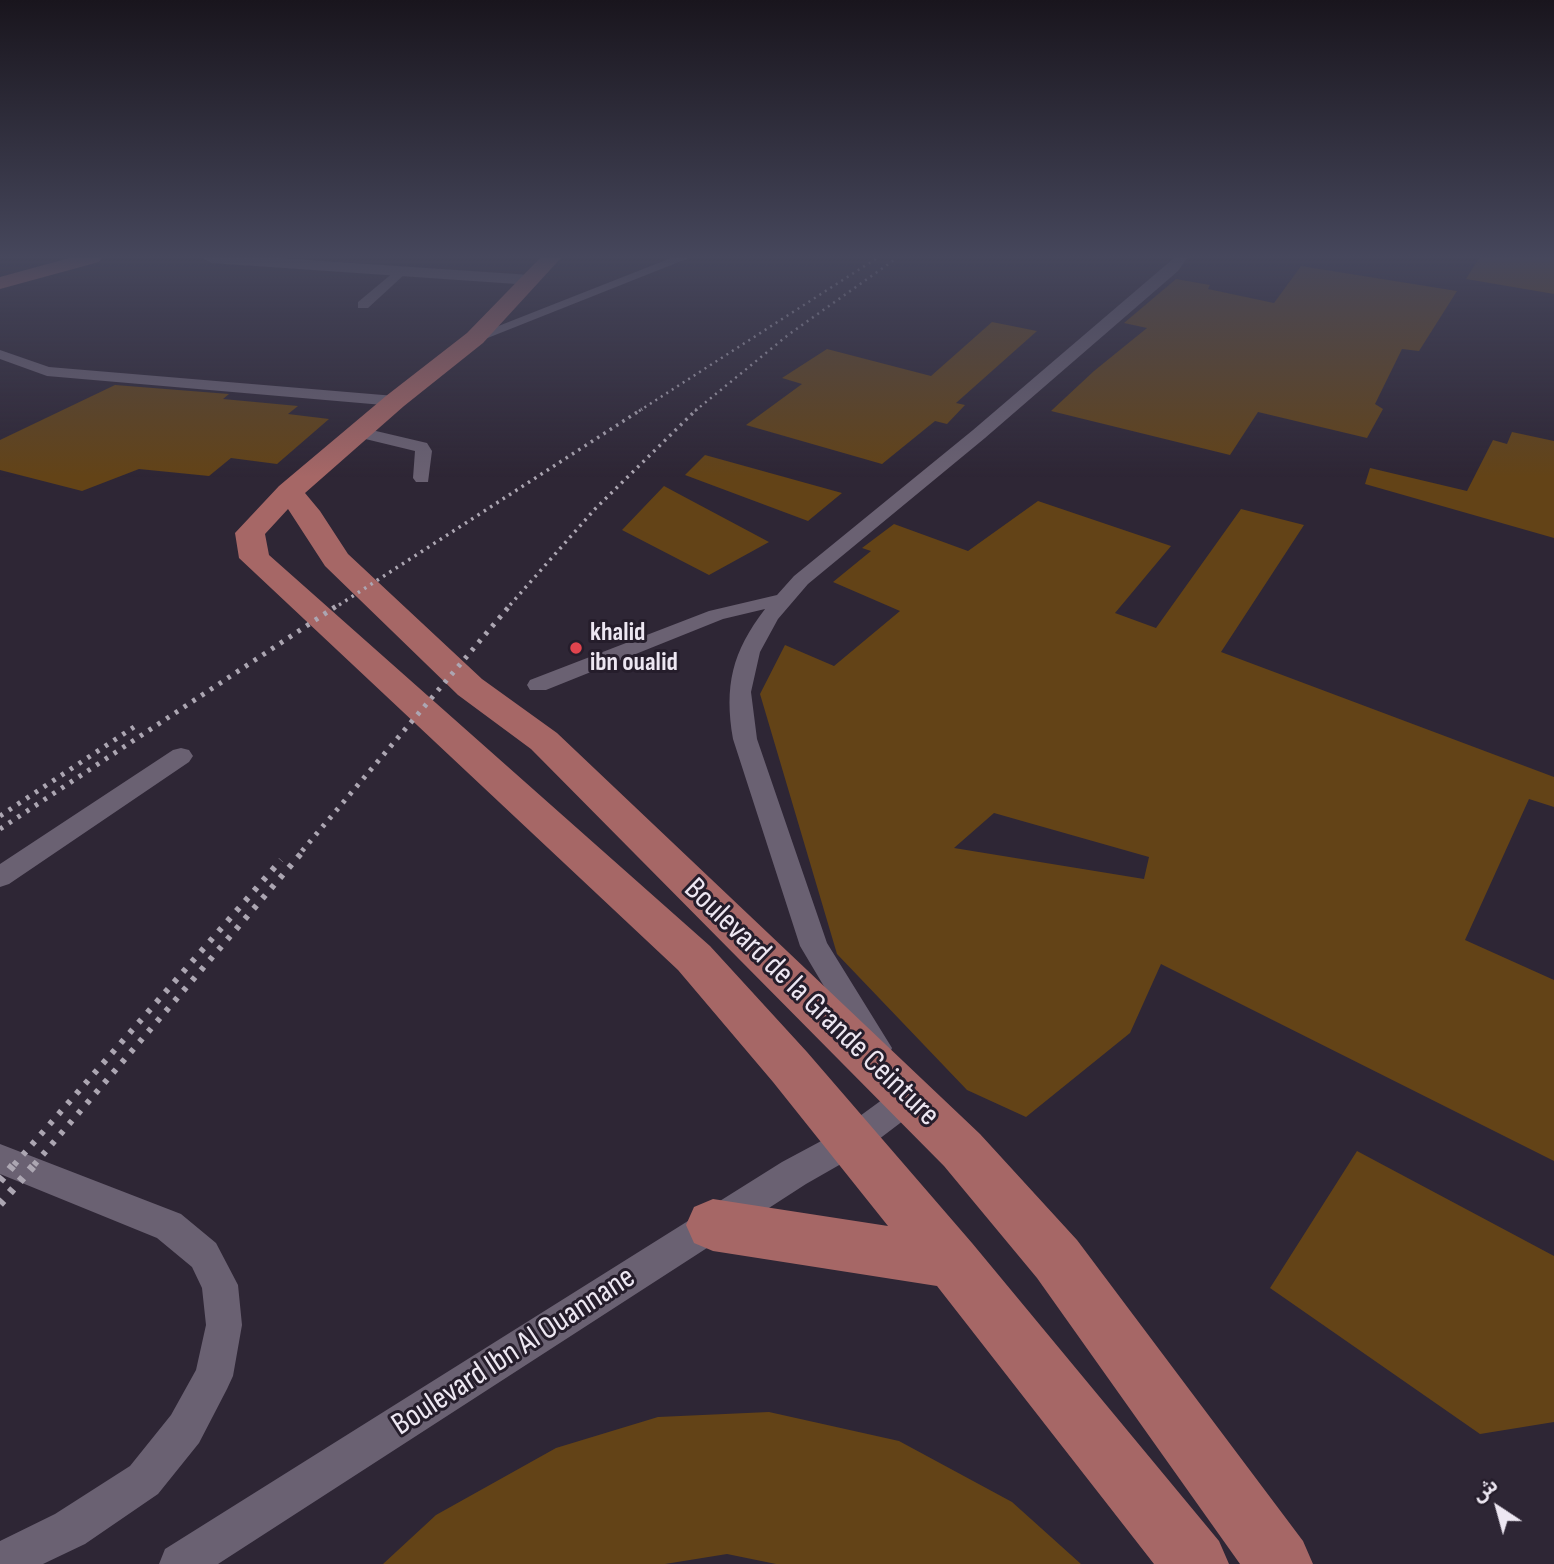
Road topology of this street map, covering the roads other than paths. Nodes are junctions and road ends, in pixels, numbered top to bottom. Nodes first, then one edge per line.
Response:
1 (482, 331) edge
2 (493, 331) edge
3 (1099, 331) edge
4 (475, 338) junction
5 (0, 354) edge
6 (395, 401) junction
7 (359, 432) junction
8 (422, 478) dead end
9 (289, 492) junction
10 (782, 600) junction
11 (538, 685) dead end
12 (181, 756) dead end
13 (0, 877) edge
14 (909, 1098) junction
15 (850, 1142) junction
16 (0, 1159) edge
17 (713, 1225) junction
18 (952, 1262) junction
19 (0, 1563) edge
20 (180, 1564) edge
21 (1196, 1564) edge
22 (1280, 1564) edge

1 - 4 main road, Boulevard de la Grande Ceinture
2 - 4 street
3 - 10 street
4 - 6 main road, Boulevard de la Grande Ceinture
5 - 6 street
6 - 7 main road, Boulevard de la Grande Ceinture
7 - 8 street
7 - 9 main road, Boulevard de la Grande Ceinture
9 - 14 main road, Boulevard de la Grande Ceinture
9 - 15 main road, Boulevard de la Grande Ceinture
10 - 11 street
10 - 14 street
12 - 13 street
14 - 15 street, Boulevard Ibn Al Ouannane
14 - 22 main road, Boulevard de la Grande Ceinture
15 - 17 street, Boulevard Ibn Al Ouannane
15 - 18 main road, Boulevard de la Grande Ceinture
16 - 19 street
17 - 18 main road
17 - 20 street, Boulevard Ibn Al Ouannane
18 - 21 main road, Boulevard de la Grande Ceinture

